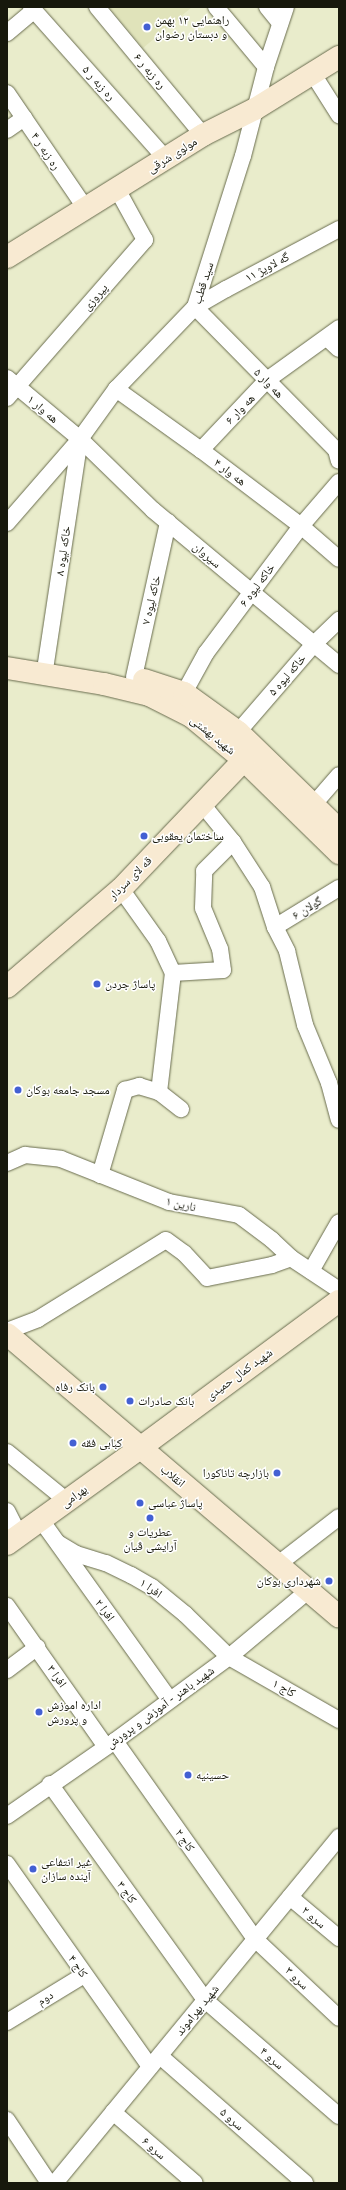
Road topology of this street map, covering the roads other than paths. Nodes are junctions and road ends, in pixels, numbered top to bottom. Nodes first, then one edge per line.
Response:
1 (97, 7) edge
2 (216, 7) edge
3 (267, 7) edge
4 (286, 7) edge
5 (33, 9) edge
6 (280, 23) junction
7 (7, 33) edge
8 (339, 57) edge
9 (266, 67) junction
10 (313, 74) junction
11 (7, 94) edge
12 (255, 109) junction
13 (339, 115) edge
14 (24, 118) junction
15 (7, 130) edge
16 (203, 135) junction
17 (166, 159) junction
18 (117, 189) junction
19 (86, 209) junction
20 (339, 230) edge
21 (7, 257) edge
22 (195, 307) junction
23 (333, 333) edge
24 (339, 349) edge
25 (267, 380) junction
26 (10, 388) edge
27 (116, 390) junction
28 (80, 439) junction
29 (201, 450) junction
30 (339, 461) edge
31 (339, 482) edge
32 (168, 522) junction
33 (7, 523) edge
34 (301, 526) junction
35 (339, 559) edge
36 (252, 592) junction
37 (339, 620) edge
38 (314, 644) junction
39 (7, 656) edge
40 (46, 663) junction
41 (339, 666) edge
42 (7, 668) edge
43 (134, 677) junction
44 (184, 693) junction
45 (238, 732) junction
46 (244, 760) junction
47 (339, 775) edge
48 (202, 804) junction
49 (314, 804) junction
50 (339, 830) edge
51 (233, 842) junction
52 (339, 853) edge
53 (339, 888) edge
54 (121, 889) junction
55 (275, 928) junction
56 (173, 973) junction
57 (7, 987) edge
58 (159, 1092) junction
59 (181, 1109) dead end
60 (339, 1120) edge
61 (7, 1163) edge
62 (100, 1175) junction
63 (338, 1225) edge
64 (291, 1258) junction
65 (311, 1272) junction
66 (339, 1290) edge
67 (339, 1301) edge
68 (10, 1340) edge
69 (140, 1448) junction
70 (7, 1452) edge
71 (67, 1501) junction
72 (8, 1513) edge
73 (339, 1517) edge
74 (41, 1520) junction
75 (13, 1540) edge
76 (58, 1543) junction
77 (277, 1565) junction
78 (308, 1591) junction
79 (7, 1606) edge
80 (339, 1617) edge
81 (37, 1648) junction
82 (229, 1656) junction
83 (7, 1670) edge
84 (170, 1700) junction
85 (339, 1720) edge
86 (111, 1744) junction
87 (50, 1784) junction
88 (7, 1816) edge
89 (339, 1837) edge
90 (7, 1864) edge
91 (290, 1897) junction
92 (339, 1938) edge
93 (256, 1939) junction
94 (84, 1975) junction
95 (205, 2000) junction
96 (339, 2018) edge
97 (7, 2022) edge
98 (155, 2061) junction
99 (113, 2112) junction
100 (339, 2116) edge
101 (7, 2120) edge
102 (49, 2183) edge
103 (55, 2183) edge
104 (195, 2183) edge
105 (305, 2183) edge

1 - 16 street, ره زبه ر ۶
2 - 9 street
3 - 6 street
4 - 6 street, سید قطب
5 - 7 street
5 - 17 street, ره زبه ر ۵
6 - 9 street, سید قطب
8 - 10 main road, مولوی شرقی
9 - 12 street, سید قطب
10 - 12 main road, مولوی شرقی
10 - 13 street
11 - 14 street, ره زبه ر ۴
12 - 16 main road, مولوی شرقی
12 - 22 street, سید قطب
14 - 15 street
14 - 19 street, ره زبه ر ۴
16 - 17 main road, مولوی شرقی
17 - 18 main road, مولوی شرقی
18 - 19 main road, مولوی شرقی
18 - 26 street, پیروزی
19 - 21 main road, مولوی شرقی
20 - 22 street, گه لاویژ ۱۱
22 - 25 street, هه وار ۵
22 - 27 street, سید قطب
23 - 24 street
23 - 25 street, هه وار ۶
25 - 29 street, هه وار ۶
25 - 30 street, هه وار ۵
26 - 28 street, هه وار ۱
27 - 28 street, سید قطب
27 - 29 street, هه وار ۴
28 - 32 street, سیروان
28 - 33 street, سید قطب
28 - 40 street, خاکه لیوه ۸
29 - 34 street, هه وار ۴
31 - 34 street, خاکه لیوه ۶
32 - 36 street, سیروان
32 - 43 street, خاکه لیوه ۷
34 - 35 street, هه وار ۴
34 - 36 street, خاکه لیوه ۶
36 - 38 street, سیروان
36 - 44 street, خاکه لیوه ۶
37 - 38 street, خاکه لیوه ۵
38 - 41 street, سیروان
38 - 45 street, خاکه لیوه ۵
39 - 40 main road, شهید بهشتی
40 - 43 main road, شهید بهشتی
42 - 46 main road, شهید بهشتی
43 - 44 main road, شهید بهشتی
44 - 45 main road, شهید بهشتی
45 - 49 main road, شهید بهشتی
46 - 48 main road, قه لای سردار
46 - 52 main road, شهید بهشتی
47 - 49 street
48 - 51 street
48 - 54 main road, قه لای سردار
49 - 50 main road, شهید بهشتی
51 - 55 street
51 - 56 street
53 - 55 street, گولان ۶
54 - 56 street
54 - 57 main road, قه لای سردار
55 - 60 street
56 - 58 street
58 - 59 street
58 - 62 street
61 - 62 street, نارین ۱
62 - 64 street, نارین ۱
63 - 65 street
64 - 65 street, نارین ۱
64 - 68 street
65 - 66 street, نارین ۱
67 - 69 main road, شهید کمال حمیدی
68 - 69 main road, انقلاب
69 - 71 main road, بهرامی
69 - 77 main road, انقلاب
70 - 71 street
71 - 74 main road, بهرامی
72 - 75 street
73 - 77 street
74 - 75 main road, بهرامی
74 - 76 street, افرا ۲
76 - 82 street, افرا ۱
76 - 84 street, افرا ۲
77 - 78 main road, انقلاب
78 - 80 main road, انقلاب
78 - 82 street, شهید باهنر - آموزش و پرورش
79 - 81 street, افرا ۳
81 - 83 street
81 - 86 street, افرا ۳
82 - 84 street, شهید باهنر - آموزش و پرورش
82 - 85 street, کاج ۱
84 - 86 street, شهید باهنر - آموزش و پرورش
86 - 87 street, شهید باهنر - آموزش و پرورش
86 - 93 street, کاج ۲
87 - 88 street, شهید باهنر - آموزش و پرورش
87 - 95 street, کاج ۳
89 - 91 street, شهید بهراموند
90 - 94 street, کاج ۴
91 - 92 street, سرو ۲
91 - 93 street, شهید بهراموند
93 - 95 street, شهید بهراموند
93 - 96 street, سرو ۳
94 - 97 street, دوم
94 - 98 street, کاج ۴
95 - 98 street, شهید بهراموند
95 - 100 street, سرو ۴
98 - 99 street, شهید بهراموند
98 - 105 street, سرو ۵
99 - 103 street, شهید بهراموند
99 - 104 street, سرو ۶
101 - 102 street

